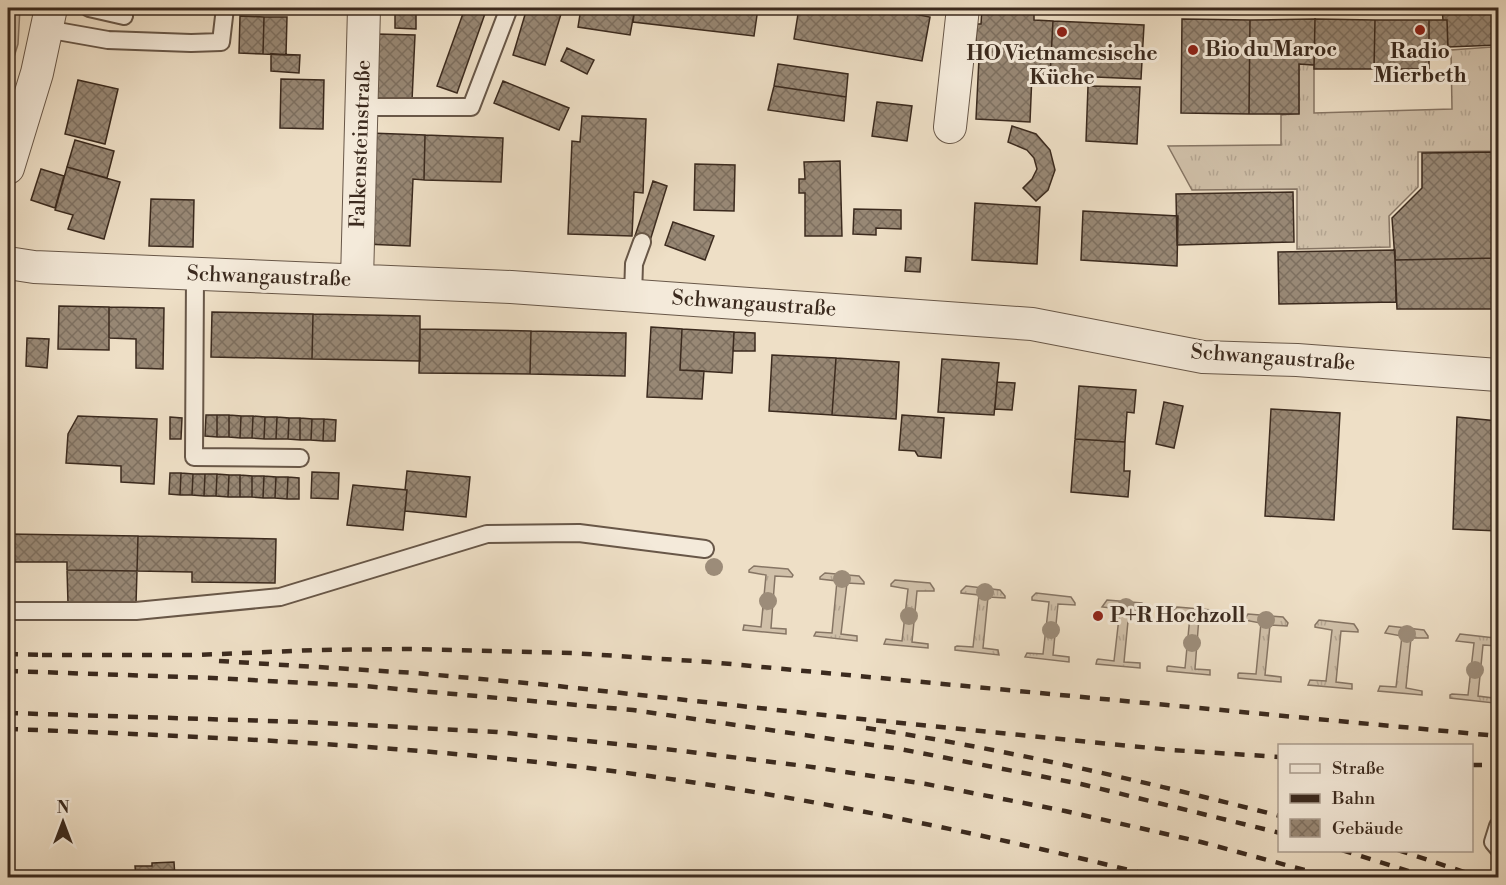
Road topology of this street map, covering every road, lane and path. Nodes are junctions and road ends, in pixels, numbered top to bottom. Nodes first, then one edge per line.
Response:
1 (89, 8) edge
2 (225, 8) edge
3 (364, 8) edge
4 (509, 8) edge
5 (963, 8) edge
6 (124, 16) dead end
7 (49, 18) edge
8 (362, 107) junction
9 (950, 127) dead end
10 (8, 168) edge
11 (642, 242) dead end
12 (8, 263) edge
13 (195, 274) junction
14 (357, 280) junction
15 (633, 296) junction
16 (1498, 375) edge
17 (300, 458) dead end
18 (705, 549) dead end
19 (8, 611) edge
20 (1498, 826) edge
21 (1498, 848) edge

1 - 6 lane
2 - 7 lane
3 - 8 street, Falkensteinstraße
4 - 8 lane
5 - 9 street
7 - 10 street
8 - 14 street, Falkensteinstraße
11 - 15 lane
12 - 13 street, Schwangaustraße
13 - 14 street, Schwangaustraße
13 - 17 lane
14 - 15 street, Schwangaustraße
15 - 16 street, Schwangaustraße
18 - 19 lane
20 - 21 lane

